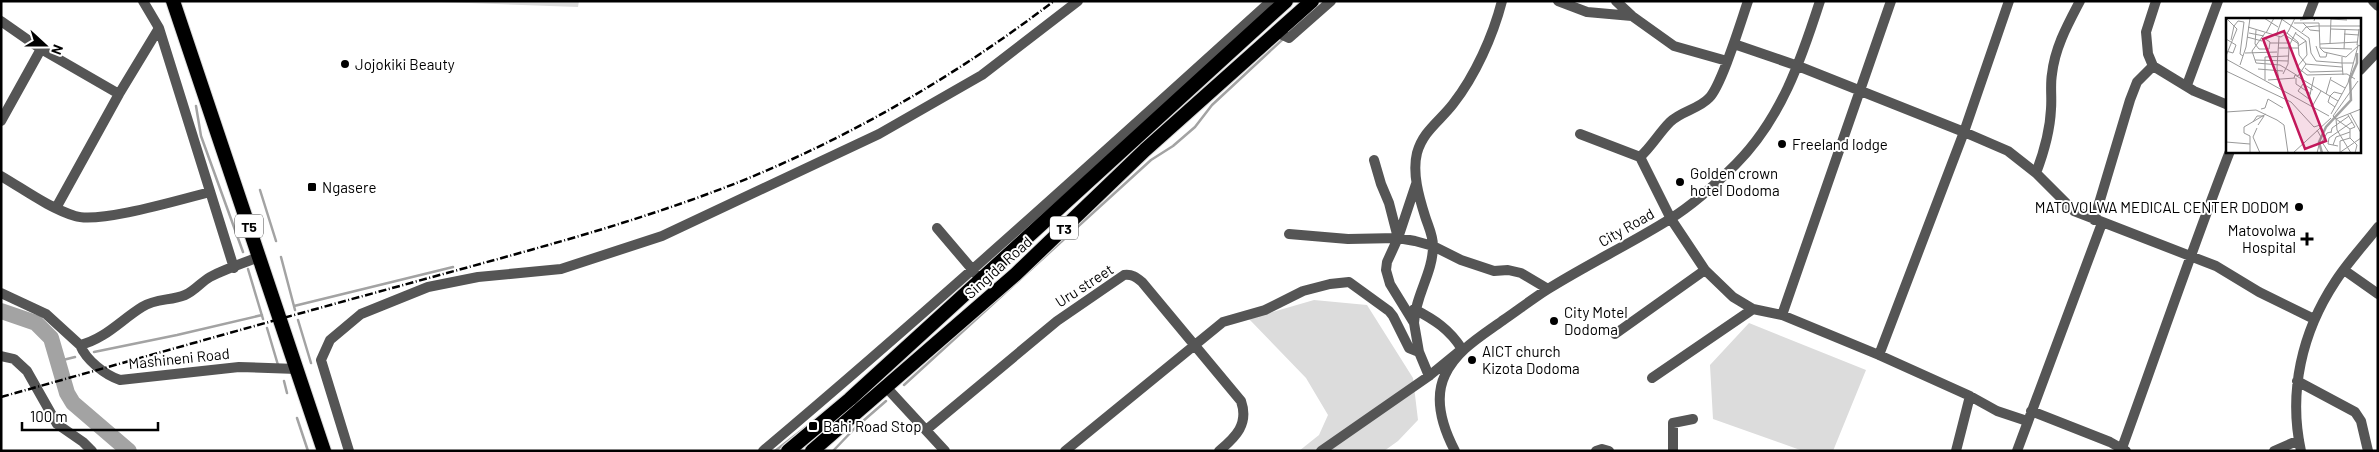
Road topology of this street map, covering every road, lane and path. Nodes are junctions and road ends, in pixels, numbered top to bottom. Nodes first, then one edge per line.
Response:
1 (143, 1) edge
2 (1078, 1) edge
3 (1271, 1) edge
4 (1286, 1) edge
5 (1312, 1) edge
6 (1331, 1) edge
7 (1502, 1) edge
8 (1558, 1) edge
9 (1616, 1) edge
10 (1748, 1) edge
11 (1820, 1) edge
12 (1891, 1) edge
13 (2010, 1) edge
14 (2080, 1) edge
15 (2156, 1) edge
16 (2218, 1) edge
17 (2314, 1) edge
18 (2373, 1) edge
19 (177, 3) edge
20 (2378, 6) edge
21 (1632, 16) junction
22 (2307, 18) edge
23 (1, 21) edge
24 (159, 28) junction
25 (1278, 33) junction
26 (1734, 44) junction
27 (41, 49) junction
28 (2378, 51) edge
29 (1727, 61) junction
30 (1798, 66) junction
31 (2153, 66) junction
32 (2362, 68) edge
33 (2187, 86) junction
34 (1861, 91) junction
35 (119, 94) junction
36 (2226, 104) edge
37 (1, 121) edge
38 (1964, 132) junction
39 (1580, 134) dead end
40 (2230, 152) edge
41 (1640, 157) junction
42 (1374, 160) dead end
43 (2036, 173) junction
44 (1, 176) edge
45 (1416, 184) junction
46 (210, 192) junction
47 (56, 208) junction
48 (1671, 219) junction
49 (2098, 221) junction
50 (2378, 227) edge
51 (937, 228) dead end
52 (1289, 234) dead end
53 (1398, 238) junction
54 (1433, 246) junction
55 (2189, 256) junction
56 (259, 257) junction
57 (234, 268) junction
58 (1705, 270) junction
59 (2344, 270) junction
60 (977, 275) junction
61 (1548, 289) junction
62 (1, 293) edge
63 (2378, 294) edge
64 (1414, 309) junction
65 (1753, 309) junction
66 (1782, 315) junction
67 (2314, 318) junction
68 (1414, 323) junction
69 (1615, 334) dead end
70 (80, 345) junction
71 (1194, 345) junction
72 (1462, 349) junction
73 (1419, 352) junction
74 (1879, 355) junction
75 (1, 356) edge
76 (297, 370) junction
77 (1429, 376) junction
78 (1652, 378) dead end
79 (2297, 381) junction
80 (886, 387) junction
81 (1970, 396) junction
82 (2031, 411) junction
83 (1693, 419) dead end
84 (2027, 421) junction
85 (926, 430) junction
86 (2299, 440) junction
87 (2124, 449) edge
88 (92, 451) edge
89 (324, 451) edge
90 (349, 451) edge
91 (763, 451) edge
92 (788, 451) edge
93 (812, 451) edge
94 (945, 451) edge
95 (1065, 451) edge
96 (1219, 451) edge
97 (1321, 451) edge
98 (1455, 451) edge
99 (1596, 451) edge
100 (1609, 451) edge
101 (1672, 451) edge
102 (1956, 451) edge
103 (2018, 451) edge
104 (2274, 451) edge
105 (2301, 451) edge
106 (2368, 451) edge

1 - 24 street
2 - 90 street
3 - 60 street
4 - 60 highway, Singida Road / T3
5 - 25 highway, Singida Road / T3
6 - 25 street
7 - 45 street
8 - 21 street
9 - 21 street
10 - 26 street
11 - 30 street, City Road
12 - 34 street
13 - 38 street
14 - 43 street
15 - 31 street
16 - 33 street
17 - 22 street
18 - 20 street
19 - 56 highway, T5
21 - 29 street
23 - 27 street
24 - 35 street
24 - 46 street
25 - 80 highway, Singida Road / T3
26 - 29 street
26 - 30 street
27 - 35 street
27 - 37 street
28 - 32 street
29 - 41 street
30 - 34 street
30 - 48 street, City Road
31 - 33 street
31 - 49 street
33 - 36 street
34 - 38 street
34 - 66 street
35 - 47 street
38 - 43 street
38 - 74 street
39 - 41 street
40 - 55 street
41 - 48 street
42 - 53 street
43 - 49 street
44 - 47 street
45 - 53 street
45 - 54 street
46 - 47 street
46 - 57 street
48 - 58 street
48 - 61 street, City Road
49 - 55 street
49 - 82 street
50 - 59 street
51 - 60 street
52 - 53 street
53 - 54 street
53 - 68 street
54 - 61 street
54 - 64 street
55 - 67 street
55 - 87 street
56 - 57 street
56 - 76 highway, T5
57 - 70 street
58 - 65 street
58 - 69 street
59 - 63 street
59 - 67 street
60 - 91 street
60 - 92 highway, Singida Road / T3
61 - 72 street, City Road
62 - 70 street, Mashineni Road
64 - 68 street
64 - 72 street
65 - 66 street
65 - 78 street
66 - 74 street
67 - 79 street
68 - 73 street
70 - 76 street, Mashineni Road
71 - 73 street
71 - 85 street, Uru street
71 - 95 street
71 - 96 street, Uru street
72 - 77 street
72 - 98 street, City Road
73 - 77 street
74 - 81 street
75 - 88 street
76 - 89 highway, T5
77 - 97 street
79 - 86 street
79 - 106 street
80 - 85 street
80 - 93 highway, Singida Road / T3
81 - 84 street
81 - 102 street
82 - 84 street
82 - 87 street
83 - 101 street
84 - 103 street
85 - 94 street
86 - 104 street
86 - 105 street
99 - 100 street

